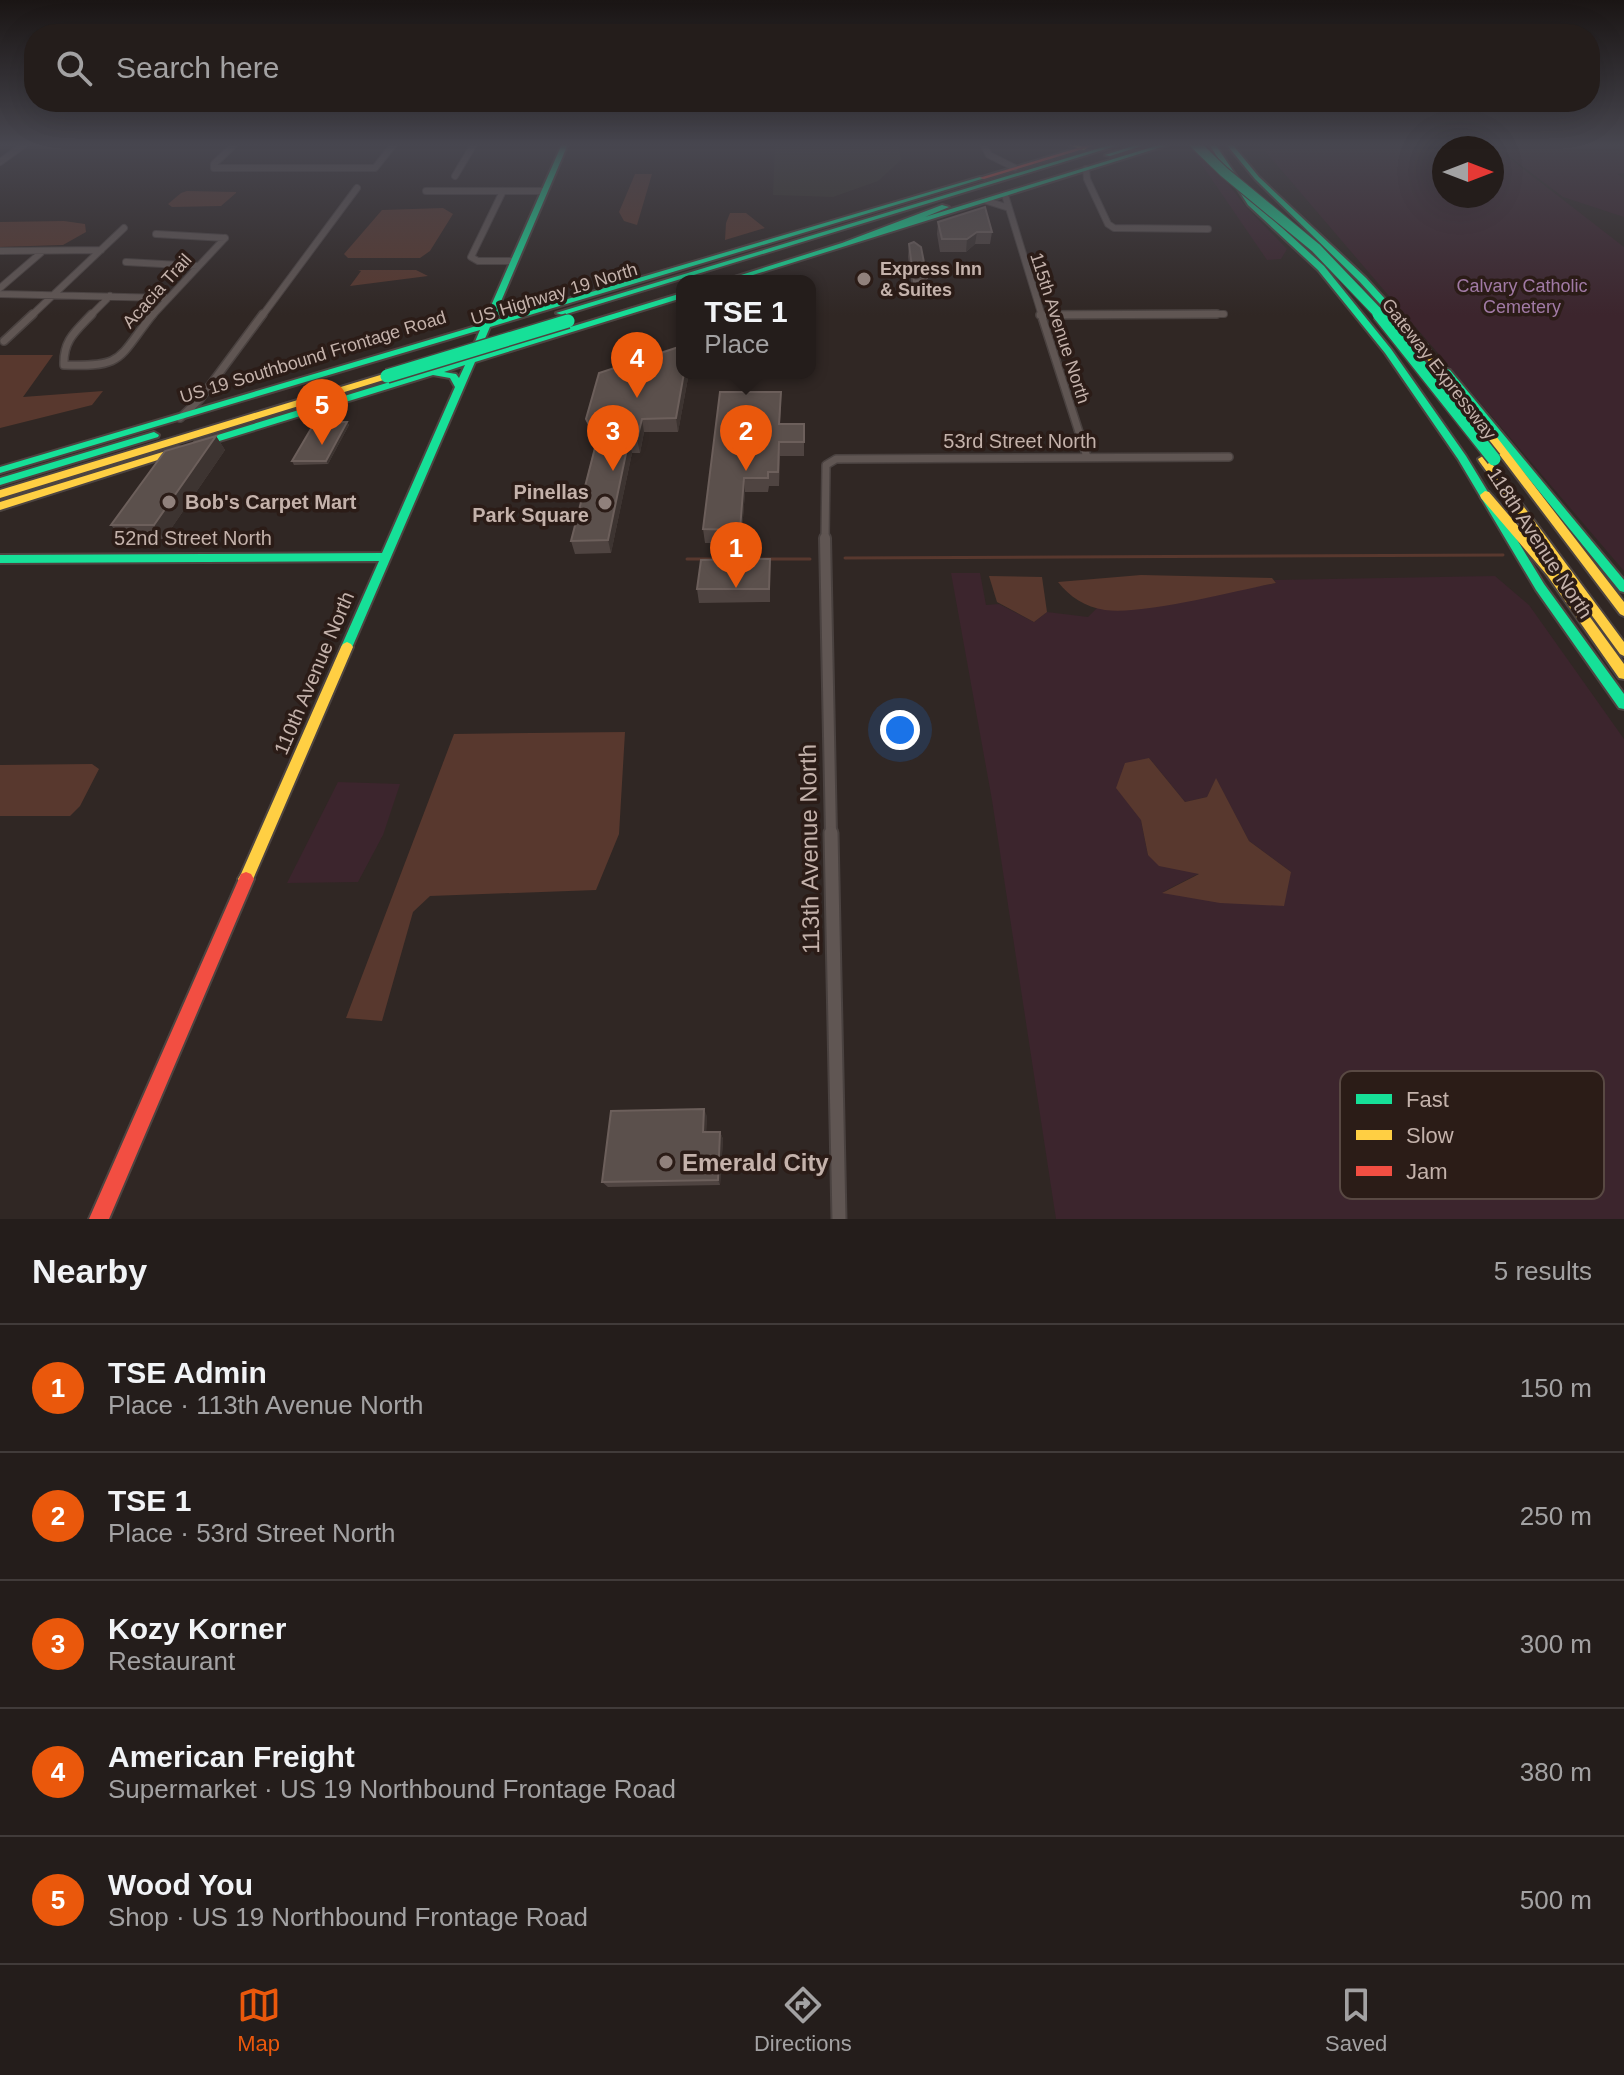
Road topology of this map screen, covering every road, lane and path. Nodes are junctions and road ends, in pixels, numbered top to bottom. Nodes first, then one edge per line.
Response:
1 (347, 201) edge
2 (498, 201) edge
3 (540, 201) edge
4 (906, 201) edge
5 (944, 201) edge
6 (958, 201) edge
7 (960, 201) edge
8 (961, 201) edge
9 (963, 201) edge
10 (1006, 201) edge
11 (1096, 201) edge
12 (1250, 201) edge
13 (1251, 201) edge
14 (1259, 201) edge
15 (1281, 201) edge
16 (833, 223) junction
17 (124, 228) dead end
18 (1208, 229) dead end
19 (156, 234) dead end
20 (845, 244) junction
21 (101, 250) junction
22 (0, 251) edge
23 (43, 251) junction
24 (513, 261) junction
25 (126, 262) dead end
26 (198, 266) junction
27 (716, 275) edge
28 (718, 275) edge
29 (745, 275) edge
30 (676, 287) edge
31 (0, 288) edge
32 (676, 288) edge
33 (0, 294) edge
34 (54, 294) junction
35 (110, 296) junction
36 (676, 296) edge
37 (166, 298) junction
38 (494, 306) junction
39 (532, 312) junction
40 (1224, 314) dead end
41 (1040, 315) junction
42 (565, 321) junction
43 (484, 327) junction
44 (1415, 337) junction
45 (4, 341) dead end
46 (429, 343) junction
47 (527, 343) junction
48 (477, 344) junction
49 (469, 361) junction
50 (383, 367) junction
51 (432, 372) junction
52 (412, 378) junction
53 (459, 386) junction
54 (200, 399) junction
55 (217, 406) junction
56 (180, 418) junction
57 (1087, 457) junction
58 (1229, 457) dead end
59 (1488, 459) junction
60 (0, 470) edge
61 (824, 478) joint
62 (0, 482) edge
63 (0, 494) edge
64 (1485, 495) junction
65 (0, 506) edge
66 (385, 557) junction
67 (0, 559) edge
68 (1624, 588) edge
69 (1624, 611) edge
70 (1624, 633) edge
71 (1624, 651) edge
72 (1624, 674) edge
73 (1624, 704) edge
74 (99, 1219) edge
75 (839, 1219) edge

1 - 54 street
2 - 24 street
3 - 24 main road, 110th Avenue North
4 - 16 main road, US 19 Southbound Frontage Road
5 - 16 main road
6 - 27 main road, US Highway 19 North
7 - 28 main road
8 - 20 main road
9 - 20 main road
10 - 41 street, 115th Avenue North
11 - 18 street
12 - 64 main road, 118th Avenue North
13 - 59 main road, Gateway Expressway, bridge
14 - 59 main road, Gateway Expressway, bridge
15 - 44 main road, 118th Avenue North
16 - 39 main road, US 19 Southbound Frontage Road
17 - 21 street
19 - 26 street, Acacia Trail
20 - 29 main road
21 - 23 street
21 - 34 street
22 - 23 street
23 - 31 street
24 - 38 main road, 110th Avenue North
25 - 26 street
26 - 37 street, Acacia Trail
30 - 42 main road, US Highway 19 North
32 - 42 main road, US Highway 19 North
33 - 34 street
34 - 35 street
34 - 45 street
35 - 37 street
35 - 37 street, Acacia Trail
36 - 42 main road
38 - 39 main road
38 - 43 main road, 110th Avenue North
39 - 42 main road
39 - 43 main road, US 19 Southbound Frontage Road
39 - 48 main road
40 - 41 street
41 - 57 street, 115th Avenue North
42 - 47 main road
42 - 50 main road, US Highway 19 North
43 - 46 main road, US 19 Southbound Frontage Road
43 - 48 main road, 110th Avenue North
44 - 68 main road, 118th Avenue North
44 - 69 main road
46 - 48 main road
46 - 50 main road, US 19 Southbound Frontage Road
47 - 48 main road
47 - 49 main road
48 - 49 main road, 110th Avenue North
48 - 51 main road
49 - 51 main road
49 - 53 main road, 110th Avenue North
50 - 52 main road
50 - 55 main road, US 19 Southbound Frontage Road
50 - 62 main road, US Highway 19 North
50 - 63 main road, US Highway 19 North
51 - 52 main road
51 - 53 main road
52 - 65 main road
53 - 66 main road, 110th Avenue North
54 - 55 street
54 - 56 street
55 - 56 main road, US 19 Southbound Frontage Road
56 - 60 main road, US 19 Southbound Frontage Road
57 - 58 street, 53rd Street North
57 - 61 street, 53rd Street North
59 - 70 main road, Gateway Expressway
59 - 71 main road, Gateway Expressway
61 - 75 street, 113th Avenue North
64 - 72 main road
64 - 73 main road, 118th Avenue North
66 - 67 main road, 52nd Street North
66 - 74 main road, 110th Avenue North

